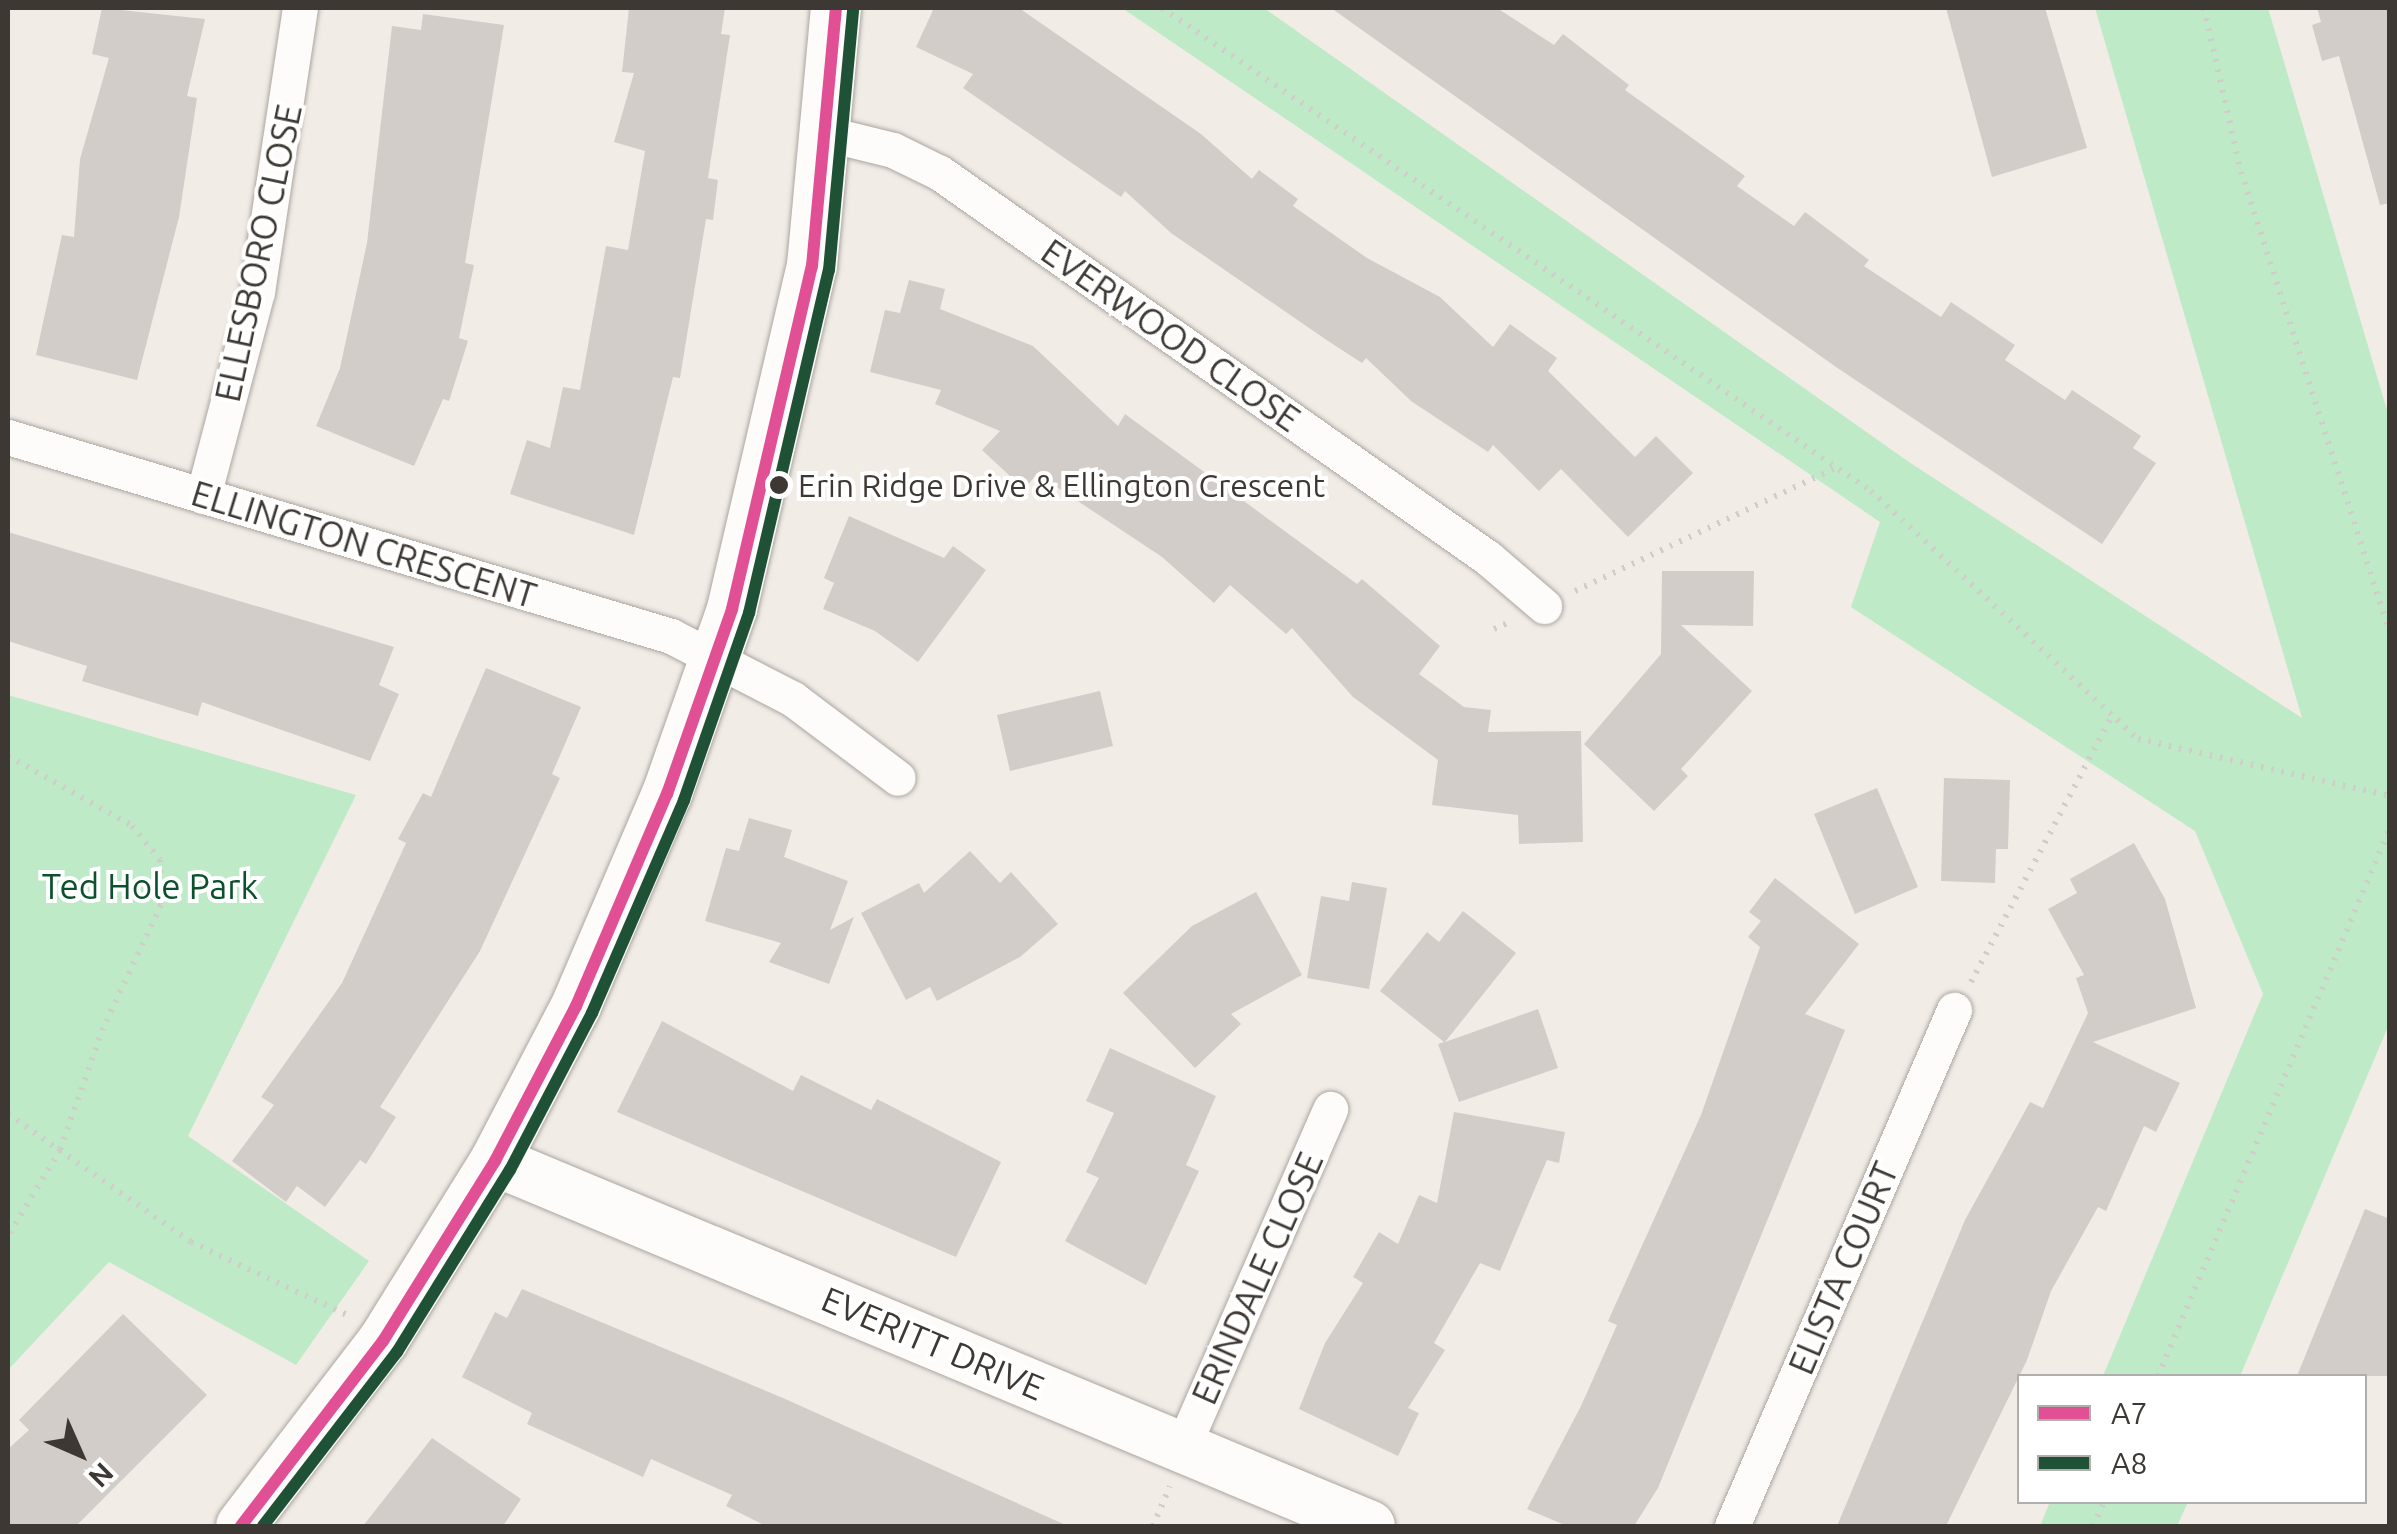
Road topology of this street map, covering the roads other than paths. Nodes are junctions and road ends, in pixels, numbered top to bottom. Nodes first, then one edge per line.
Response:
1 (300, 8) edge
2 (836, 8) edge
3 (828, 134) junction
4 (8, 438) edge
5 (202, 496) junction
6 (1544, 606) dead end
7 (718, 657) junction
8 (898, 778) dead end
9 (1954, 1010) road end
10 (1330, 1110) dead end
11 (496, 1161) junction
12 (1183, 1446) junction
13 (241, 1526) edge
14 (1370, 1526) edge
15 (1732, 1526) edge

1 - 5 street, ELLESBORO CLOSE
2 - 3 street
3 - 6 street, EVERWOOD CLOSE
3 - 7 street
4 - 5 street, ELLINGTON CRESCENT
5 - 7 street, ELLINGTON CRESCENT
7 - 8 street, ELLINGTON CRESCENT
7 - 11 street
9 - 15 street, ELISTA COURT
10 - 12 street, ERINDALE CLOSE
11 - 12 street, EVERITT DRIVE
11 - 13 street
12 - 14 street, EVERITT DRIVE

